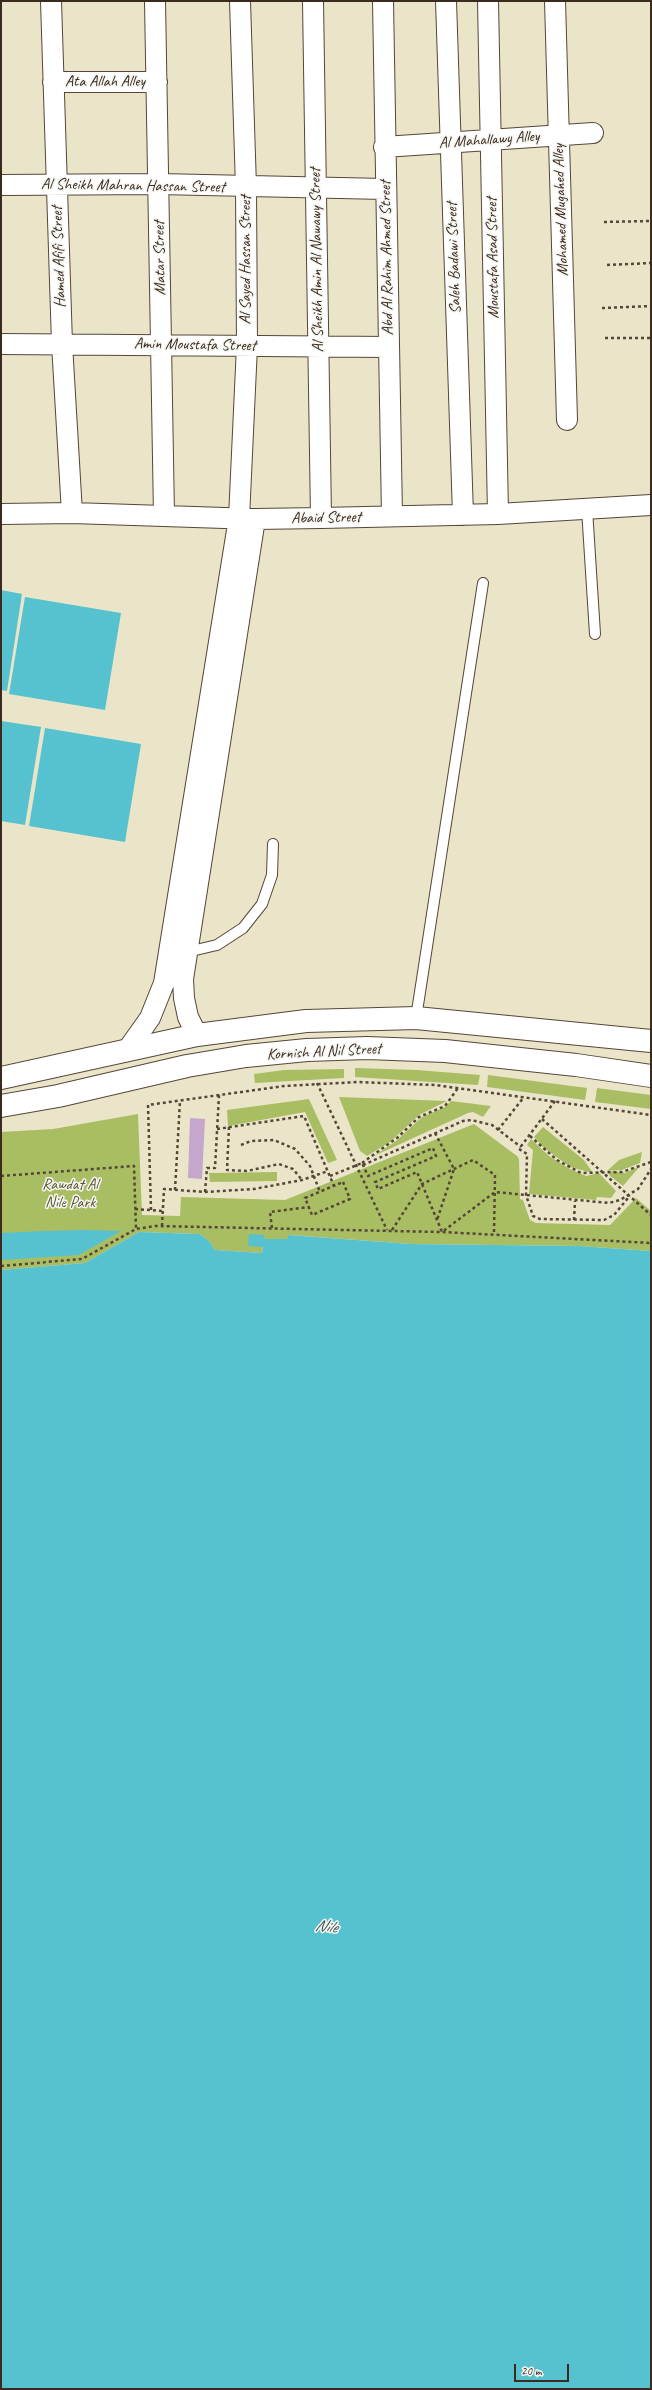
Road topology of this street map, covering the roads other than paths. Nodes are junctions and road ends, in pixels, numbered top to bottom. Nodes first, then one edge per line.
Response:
1 (51, 1) edge
2 (155, 1) edge
3 (240, 1) edge
4 (313, 1) edge
5 (383, 1) edge
6 (446, 1) edge
7 (488, 1) edge
8 (555, 1) edge
9 (53, 82) junction
10 (157, 82) junction
11 (593, 133) dead end
12 (559, 136) junction
13 (490, 140) junction
14 (450, 143) junction
15 (384, 147) junction
16 (57, 183) junction
17 (159, 184) junction
18 (1, 185) edge
19 (246, 187) junction
20 (316, 188) junction
21 (385, 189) junction
22 (1, 344) edge
23 (62, 344) junction
24 (162, 345) junction
25 (246, 346) junction
26 (389, 347) junction
27 (318, 348) junction
28 (567, 420) dead end
29 (651, 505) edge
30 (587, 509) junction
31 (72, 513) junction
32 (1, 514) edge
33 (498, 514) junction
34 (164, 515) junction
35 (463, 515) junction
36 (392, 516) junction
37 (321, 518) junction
38 (247, 519) junction
39 (483, 583) dead end
40 (595, 634) dead end
41 (273, 844) dead end
42 (187, 952) junction
43 (416, 1018) junction
44 (197, 1035) junction
45 (651, 1041) edge
46 (128, 1049) junction
47 (651, 1076) edge
48 (1, 1078) edge
49 (1, 1106) edge

1 - 9 street, Hamed Afifi Street
2 - 10 street, Matar Street
3 - 19 street, Al Sayed Hassan Street
4 - 20 street, Al Sheikh Amin Al Nawawy Street
5 - 15 street, Abd Al Rahim Ahmed Street
6 - 14 street, Saleh Badawi Street
7 - 13 street, Moustafa Asad Street
8 - 12 street, Mohamed Mugahed Alley
9 - 10 street, Ata Allah Alley
9 - 16 street, Hamed Afifi Street
10 - 17 street, Matar Street
11 - 12 street, Al Mahallawy Alley
12 - 13 street, Al Mahallawy Alley
12 - 28 street, Mohamed Mugahed Alley
13 - 14 street, Al Mahallawy Alley
13 - 33 street, Moustafa Asad Street
14 - 15 street, Al Mahallawy Alley
14 - 35 street, Saleh Badawi Street
15 - 21 street, Abd Al Rahim Ahmed Street
16 - 17 street, Al Sheikh Mahran Hassan Street
16 - 18 street, Al Sheikh Mahran Hassan Street
16 - 23 street, Hamed Afifi Street
17 - 19 street, Al Sheikh Mahran Hassan Street
17 - 24 street, Matar Street
19 - 20 street, Al Sheikh Mahran Hassan Street
19 - 25 street, Al Sayed Hassan Street
20 - 21 street, Al Sheikh Mahran Hassan Street
20 - 27 street, Al Sheikh Amin Al Nawawy Street
21 - 26 street, Abd Al Rahim Ahmed Street
22 - 23 street, Amin Moustafa Street
23 - 24 street, Amin Moustafa Street
23 - 31 street, Hamed Afifi Street
24 - 25 street, Amin Moustafa Street
24 - 34 street, Matar Street
25 - 27 street, Amin Moustafa Street
25 - 38 street, Al Sayed Hassan Street
26 - 27 street, Amin Moustafa Street
26 - 36 street, Abd Al Rahim Ahmed Street
27 - 37 street, Al Sheikh Amin Al Nawawy Street
29 - 30 street, Abaid Street
30 - 33 street, Abaid Street
30 - 40 lane
31 - 32 street, Abaid Street
31 - 34 street, Abaid Street
33 - 35 street, Abaid Street
34 - 38 street, Abaid Street
35 - 36 street, Abaid Street
36 - 37 street, Abaid Street
37 - 38 street, Abaid Street
38 - 42 street
38 - 46 street
39 - 43 lane
41 - 42 lane
42 - 44 street
43 - 44 highway, Kornish Al Nil Street
43 - 45 highway, Kornish Al Nil Street
44 - 46 highway, Kornish Al Nil Street
46 - 48 highway, Kornish Al Nil Street
47 - 49 highway, Kornish Al Nil Street

